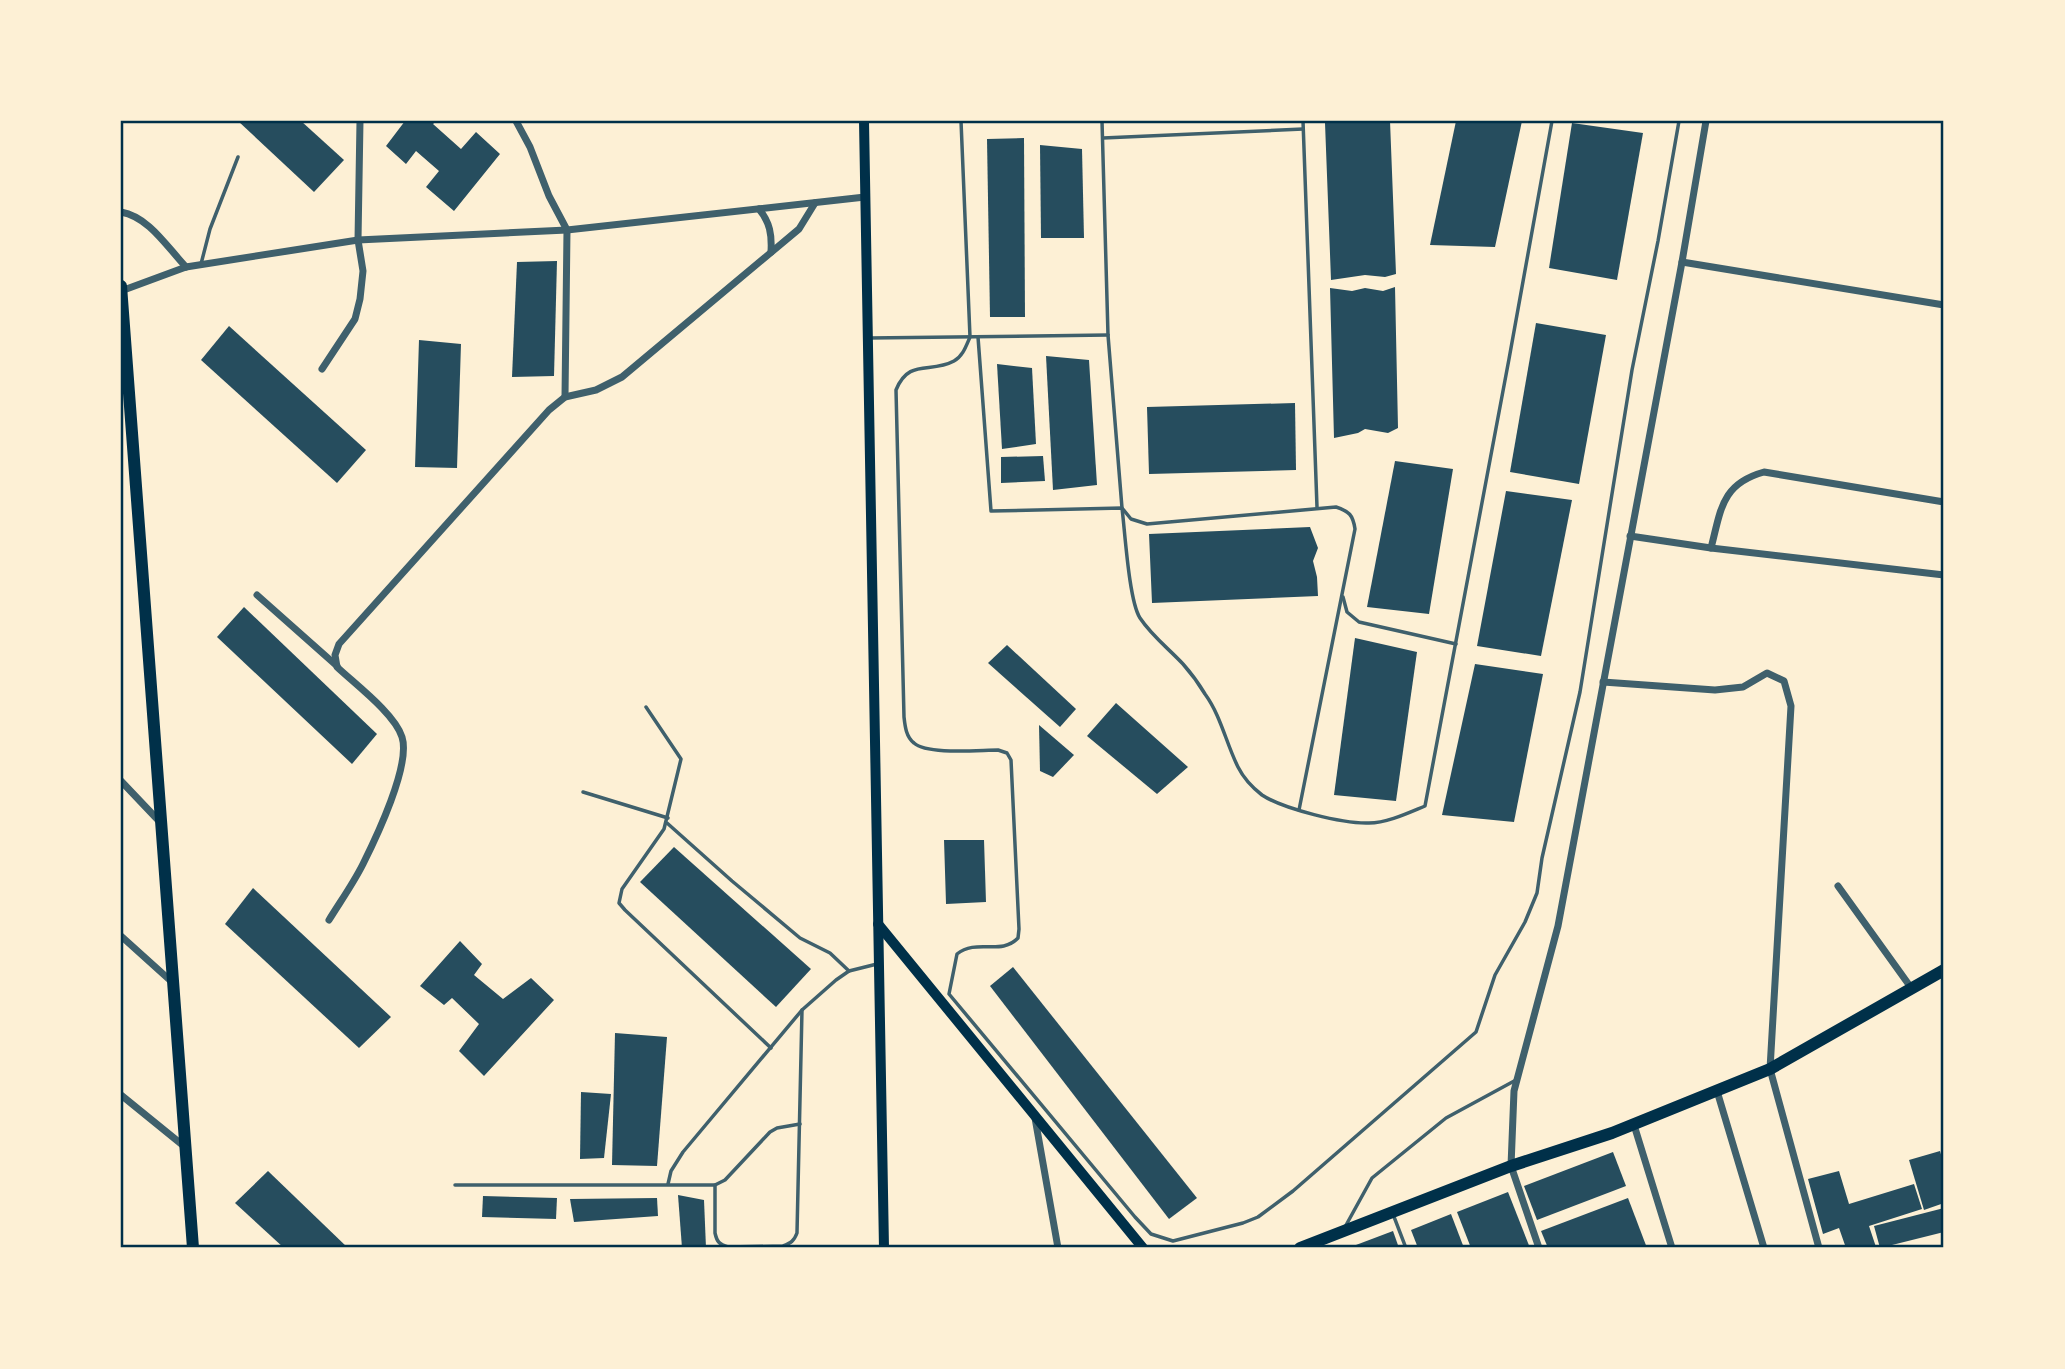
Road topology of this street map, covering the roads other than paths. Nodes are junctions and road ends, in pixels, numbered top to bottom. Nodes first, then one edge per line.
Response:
1 (360, 121) edge
2 (516, 121) edge
3 (864, 121) edge
4 (961, 121) edge
5 (1102, 121) edge
6 (1303, 121) edge
7 (1552, 121) edge
8 (1679, 121) edge
9 (1706, 121) edge
10 (1303, 129) junction
11 (1103, 138) junction
12 (239, 157) dead end
13 (865, 197) junction
14 (815, 203) junction
15 (759, 209) junction
16 (121, 212) edge
17 (567, 230) junction
18 (358, 240) junction
19 (771, 252) junction
20 (1682, 262) junction
21 (201, 265) junction
22 (186, 267) junction
23 (121, 288) edge
24 (1944, 305) edge
25 (1108, 335) junction
26 (970, 337) junction
27 (978, 337) junction
28 (867, 338) junction
29 (123, 345) edge
30 (322, 369) dead end
31 (565, 397) junction
32 (1944, 502) edge
33 (1122, 508) junction
34 (1317, 508) junction
35 (1630, 536) junction
36 (1711, 548) junction
37 (1944, 575) edge
38 (257, 595) dead end
39 (1343, 595) junction
40 (1455, 644) junction
41 (337, 667) junction
42 (1603, 682) junction
43 (646, 707) dead end
44 (121, 781) edge
45 (583, 792) dead end
46 (1299, 810) junction
47 (667, 820) junction
48 (161, 823) junction
49 (1838, 886) dead end
50 (329, 920) dead end
51 (878, 924) junction
52 (121, 936) edge
53 (879, 963) junction
54 (1944, 970) edge
55 (849, 971) junction
56 (173, 983) junction
57 (1912, 989) junction
58 (802, 1010) junction
59 (771, 1048) junction
60 (1770, 1069) junction
61 (1518, 1079) junction
62 (1717, 1091) junction
63 (121, 1095) edge
64 (1035, 1116) junction
65 (800, 1124) junction
66 (1634, 1125) junction
67 (185, 1147) junction
68 (1511, 1166) junction
69 (455, 1185) dead end
70 (668, 1185) junction
71 (715, 1185) junction
72 (1392, 1212) junction
73 (1343, 1232) junction
74 (721, 1247) edge
75 (193, 1248) edge
76 (884, 1248) edge
77 (1058, 1248) edge
78 (1143, 1248) edge
79 (1300, 1248) edge
80 (1406, 1248) edge
81 (1539, 1248) edge
82 (1672, 1248) edge
83 (1764, 1248) edge
84 (1818, 1248) edge

1 - 18 street
2 - 17 street
3 - 13 main road
4 - 26 lane
5 - 11 lane
6 - 10 lane
7 - 40 lane
8 - 26 lane
9 - 20 street
10 - 11 lane
10 - 34 lane
11 - 25 lane
12 - 21 lane
13 - 14 street
13 - 28 main road
14 - 15 street
14 - 19 street
15 - 17 street
15 - 19 street
16 - 22 street
17 - 18 street
17 - 31 street
18 - 21 street
18 - 30 street
19 - 31 street
20 - 24 street
20 - 35 street
21 - 22 street
22 - 23 street
23 - 29 main road
25 - 27 lane
25 - 33 lane
26 - 27 lane
26 - 28 lane
27 - 33 lane
28 - 51 main road
29 - 48 main road
31 - 41 street
32 - 36 street
33 - 34 lane
33 - 46 lane
34 - 39 lane
35 - 36 street
35 - 42 street
36 - 37 street
38 - 41 street
39 - 40 lane
39 - 46 lane
40 - 46 lane
41 - 50 street
42 - 60 street
42 - 61 street
43 - 47 lane
44 - 48 street
45 - 47 lane
47 - 55 lane
47 - 59 lane
48 - 56 main road
49 - 57 street
51 - 53 main road
51 - 64 main road
52 - 56 street
53 - 55 lane
53 - 76 main road
54 - 57 main road
55 - 58 lane
56 - 67 main road
57 - 60 main road
58 - 59 lane
58 - 65 lane
59 - 70 lane
60 - 62 main road
60 - 84 street
61 - 68 street
61 - 73 lane
62 - 66 main road
62 - 83 street
63 - 67 street
64 - 77 street
64 - 78 main road
65 - 71 lane
65 - 74 lane
66 - 68 main road
66 - 82 street
67 - 75 main road
68 - 72 main road
68 - 81 street
69 - 70 lane
70 - 71 lane
71 - 74 lane
72 - 73 main road
72 - 80 lane
73 - 79 main road

